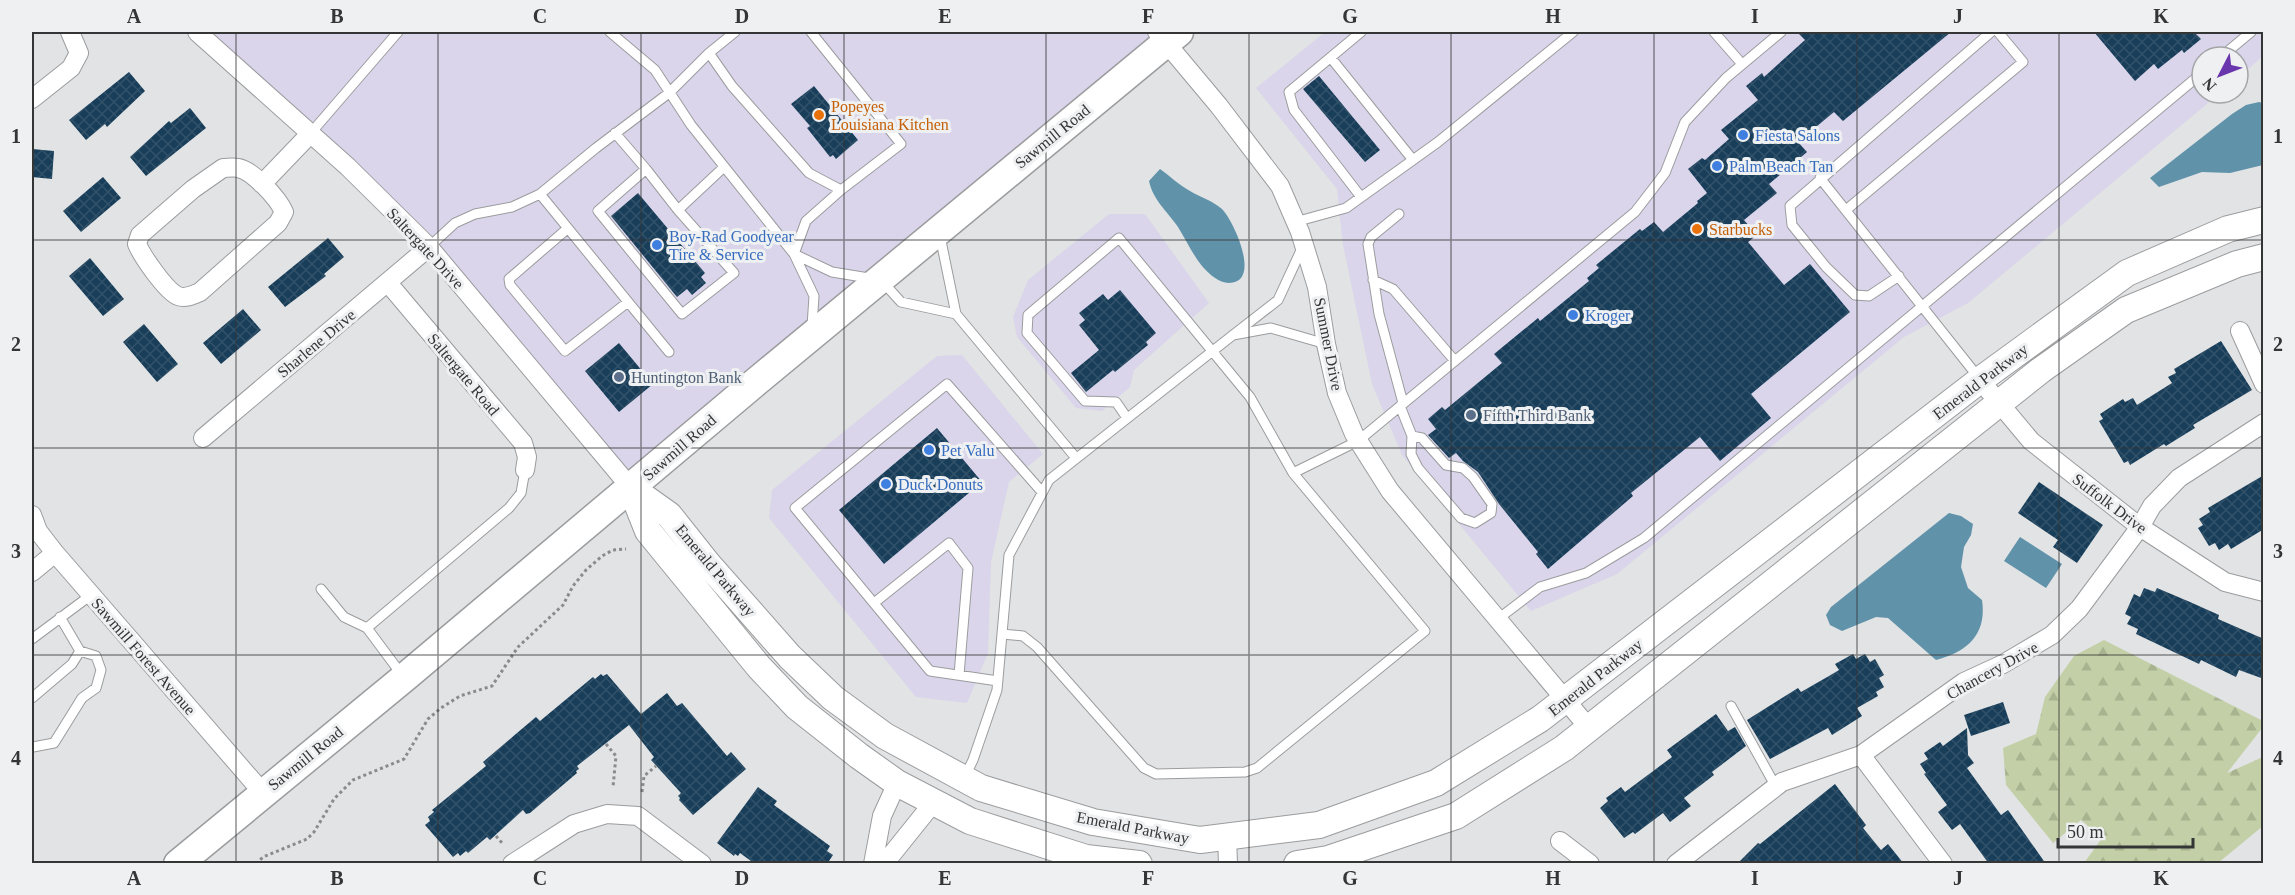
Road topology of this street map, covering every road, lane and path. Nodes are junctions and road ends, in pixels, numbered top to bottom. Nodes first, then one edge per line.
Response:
1 (73, 32) edge
2 (196, 32) edge
3 (398, 32) edge
4 (610, 32) edge
5 (735, 32) edge
6 (811, 32) edge
7 (1361, 32) edge
8 (1573, 32) edge
9 (1714, 32) edge
10 (1781, 32) edge
11 (1991, 32) edge
12 (1998, 32) edge
13 (2252, 32) edge
14 (1168, 35) edge
15 (2236, 45) edge
16 (709, 53) junction
17 (1331, 58) junction
18 (1742, 64) junction
19 (2190, 83) edge
20 (669, 93) junction
21 (32, 99) edge
22 (615, 133) junction
23 (310, 134) junction
24 (1413, 160) junction
25 (724, 167) junction
26 (646, 169) junction
27 (1821, 178) junction
28 (262, 184) junction
29 (842, 190) junction
30 (540, 194) junction
31 (1361, 197) junction
32 (678, 210) junction
33 (1846, 210) junction
34 (1399, 214) dead end
35 (2264, 220) edge
36 (1295, 222) junction
37 (567, 229) junction
38 (939, 231) junction
39 (1304, 244) junction
40 (429, 247) junction
41 (794, 254) junction
42 (2264, 257) edge
43 (1899, 276) junction
44 (881, 280) junction
45 (1373, 280) junction
46 (388, 283) junction
47 (628, 302) junction
48 (1921, 307) junction
49 (956, 314) junction
50 (2240, 331) dead end
51 (1233, 335) junction
52 (811, 338) junction
53 (1326, 344) junction
54 (1213, 350) junction
55 (669, 352) dead end
56 (1455, 361) junction
57 (1980, 380) junction
58 (2264, 384) edge
59 (1402, 405) junction
60 (1999, 405) junction
61 (1127, 418) junction
62 (2264, 423) edge
63 (1412, 436) junction
64 (203, 438) dead end
65 (1358, 441) junction
66 (1076, 458) junction
67 (525, 470) joint
68 (1293, 472) junction
69 (631, 488) junction
70 (1042, 492) junction
71 (32, 515) edge
72 (2140, 526) junction
73 (626, 549) dead end
74 (54, 553) junction
75 (32, 572) edge
76 (321, 589) dead end
77 (2264, 592) edge
78 (91, 595) junction
79 (874, 603) junction
80 (60, 617) junction
81 (1498, 619) junction
82 (367, 628) junction
83 (1002, 634) junction
84 (32, 639) edge
85 (80, 651) junction
86 (959, 675) junction
87 (404, 678) junction
88 (998, 681) junction
89 (32, 698) edge
90 (1566, 699) junction
91 (1731, 706) dead end
92 (1589, 728) junction
93 (606, 744) dead end
94 (32, 746) edge
95 (1861, 755) junction
96 (656, 766) dead end
97 (964, 778) junction
98 (897, 783) junction
99 (613, 787) dead end
100 (1776, 787) junction
101 (642, 792) dead end
102 (263, 793) junction
103 (933, 803) junction
104 (496, 836) dead end
105 (1227, 837) junction
106 (1560, 841) dead end
107 (502, 843) dead end
108 (178, 864) edge
109 (256, 864) edge
110 (512, 864) edge
111 (702, 864) edge
112 (873, 864) edge
113 (884, 864) edge
114 (1139, 864) edge
115 (1227, 864) edge
116 (1297, 864) edge
117 (1590, 864) edge
118 (1676, 864) edge
119 (1943, 864) edge

1 - 21 street
2 - 23 street, Saltergate Drive
3 - 23 lane
4 - 20 lane
5 - 16 lane
6 - 29 lane
7 - 17 lane
8 - 24 lane
9 - 18 lane
10 - 18 lane
11 - 27 lane
12 - 33 lane
13 - 15 lane
14 - 36 street, Summer Drive
14 - 38 main road, Sawmill Road
16 - 20 lane
16 - 29 lane
17 - 24 lane
17 - 31 lane
18 - 56 lane
19 - 48 lane
20 - 22 lane
20 - 25 lane
22 - 26 lane
22 - 30 lane
23 - 28 street
23 - 40 street, Saltergate Drive
24 - 31 lane
25 - 32 lane
25 - 41 lane
26 - 32 lane
26 - 32 lane
27 - 33 lane
27 - 43 lane
28 - 28 street
29 - 41 lane
30 - 37 lane
30 - 40 lane
31 - 36 lane
33 - 43 lane
34 - 45 lane
35 - 57 main road, Emerald Parkway
36 - 39 street, Summer Drive
37 - 47 lane
37 - 47 lane
38 - 44 main road, Sawmill Road
38 - 49 lane
39 - 51 lane
39 - 53 street, Summer Drive
40 - 46 street, Sharlene Drive
40 - 69 street, Saltergate Drive
41 - 44 lane
41 - 52 lane
42 - 60 main road, Emerald Parkway
43 - 48 lane
44 - 49 lane
44 - 52 main road, Sawmill Road
45 - 56 lane
45 - 59 lane
46 - 64 street, Sharlene Drive
46 - 67 street, Saltergate Road
47 - 55 lane
48 - 57 lane
48 - 81 lane
49 - 66 lane
50 - 58 street
51 - 53 lane
51 - 54 lane
52 - 69 main road, Sawmill Road
53 - 65 street, Summer Drive
54 - 61 lane
54 - 61 lane
54 - 68 lane
56 - 59 lane
57 - 60 street, Suffolk Drive
57 - 90 main road, Emerald Parkway
59 - 63 lane
59 - 65 lane
60 - 72 street, Suffolk Drive
60 - 92 main road, Emerald Parkway
61 - 66 lane
62 - 72 street, Chancery Drive
63 - 63 lane
65 - 68 lane
65 - 81 street, Summer Drive
66 - 70 lane
67 - 82 lane
68 - 83 lane
69 - 87 main road, Sawmill Road
69 - 97 main road, Emerald Parkway
69 - 98 main road, Emerald Parkway
70 - 79 lane
70 - 83 lane
71 - 74 street, Sawmill Forest Avenue
72 - 77 street, Suffolk Drive
72 - 95 street, Chancery Drive
73 - 109 path
74 - 75 street
74 - 78 street, Sawmill Forest Avenue
76 - 82 lane
78 - 80 lane
78 - 102 street, Sawmill Forest Avenue
79 - 86 lane
79 - 86 lane
80 - 84 lane
80 - 85 lane
81 - 90 street, Summer Drive
82 - 87 lane
83 - 88 lane
85 - 89 lane
85 - 94 lane
86 - 88 lane
87 - 102 main road, Sawmill Road
88 - 97 lane
90 - 92 street, Summer Drive
90 - 105 main road, Emerald Parkway
91 - 100 lane
92 - 116 main road, Emerald Parkway
93 - 99 path
95 - 100 street, Chancery Drive
95 - 119 street
96 - 101 path
97 - 105 main road, Emerald Parkway
98 - 103 main road, Emerald Parkway
98 - 112 street
100 - 118 street, Chancery Drive
102 - 108 main road, Sawmill Road
103 - 113 street
103 - 114 main road, Emerald Parkway
104 - 107 path
105 - 115 street
106 - 117 street
110 - 111 street

